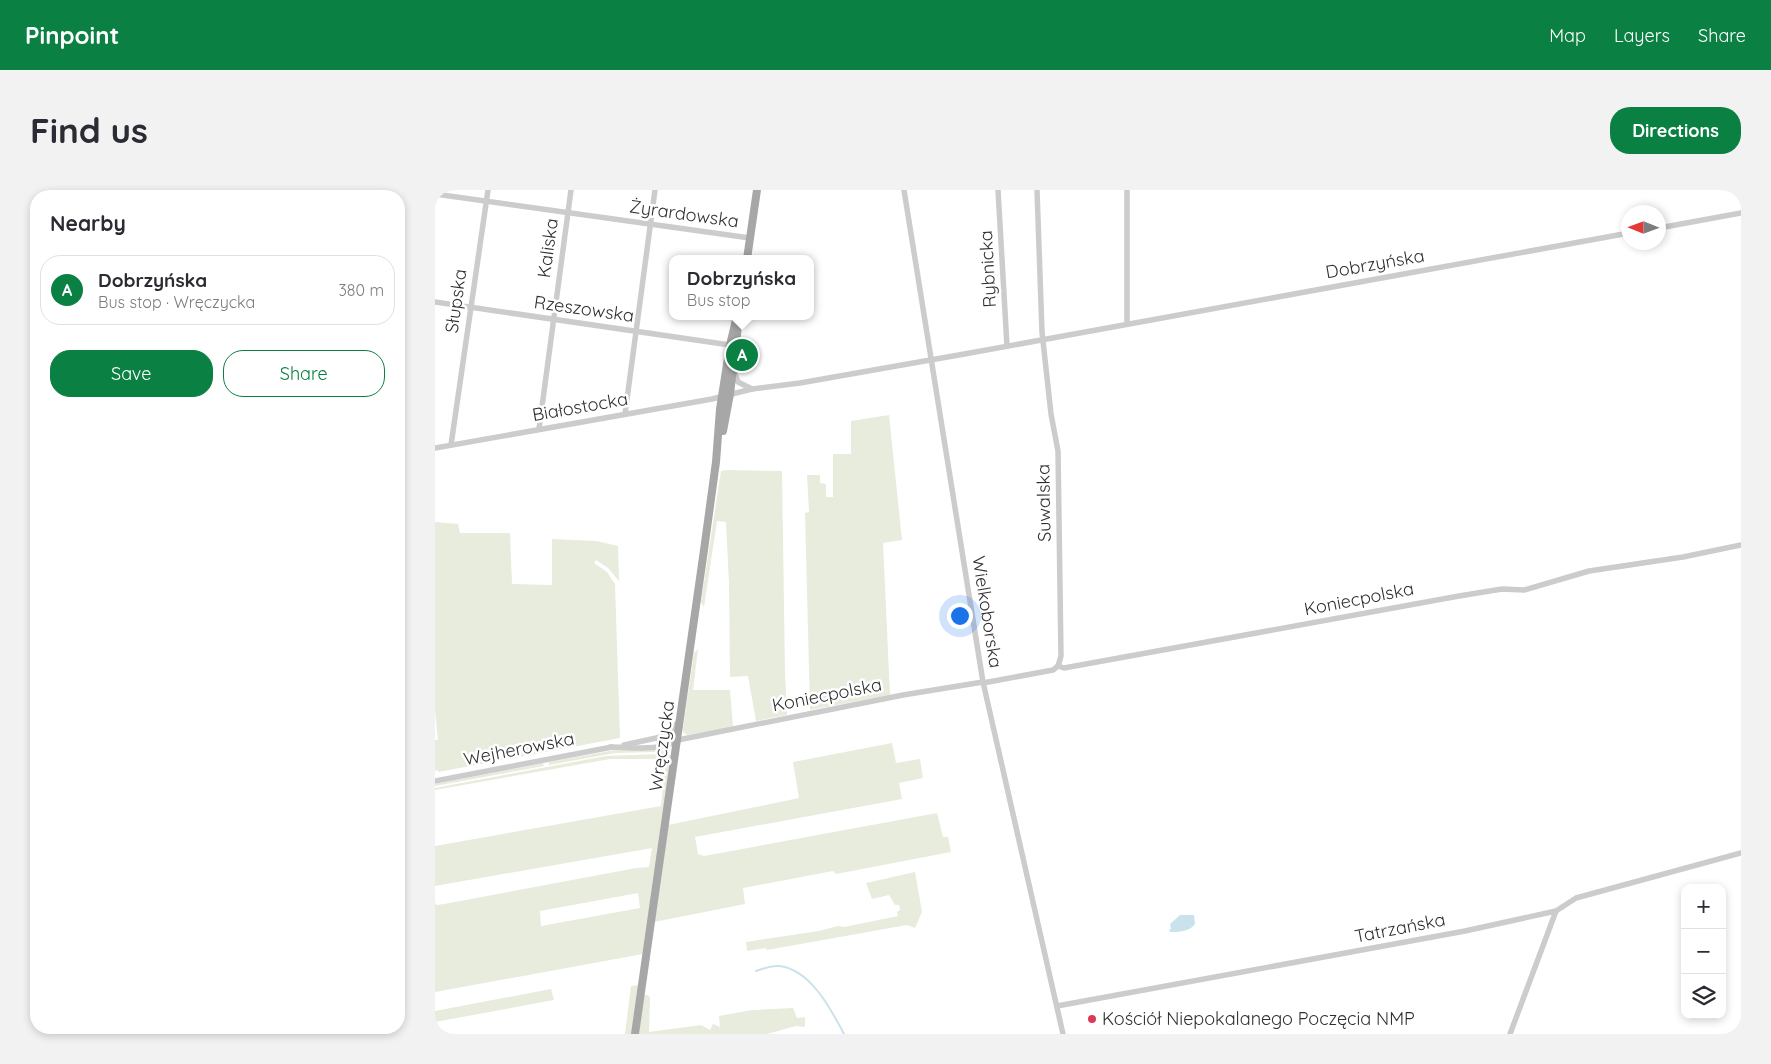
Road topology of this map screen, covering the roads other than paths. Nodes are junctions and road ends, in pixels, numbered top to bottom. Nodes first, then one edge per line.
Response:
1 (488, 190) edge
2 (571, 190) edge
3 (655, 190) edge
4 (757, 190) edge
5 (904, 190) edge
6 (998, 190) edge
7 (1037, 190) edge
8 (1127, 190) edge
9 (435, 192) edge
10 (487, 202) junction
11 (568, 213) junction
12 (1741, 213) edge
13 (651, 224) junction
14 (1666, 227) edge
15 (1621, 234) edge
16 (750, 238) junction
17 (748, 255) edge
18 (435, 302) edge
19 (470, 308) junction
20 (553, 320) junction
21 (737, 320) edge
22 (738, 320) edge
23 (1127, 324) junction
24 (636, 331) junction
25 (1043, 339) junction
26 (730, 346) junction
27 (1007, 346) junction
28 (931, 359) junction
29 (733, 370) junction
30 (752, 389) junction
31 (726, 395) junction
32 (625, 414) junction
33 (539, 429) junction
34 (451, 445) junction
35 (435, 448) edge
36 (1741, 545) edge
37 (1058, 666) junction
38 (983, 683) junction
39 (681, 717) junction
40 (661, 737) junction
41 (678, 740) junction
42 (659, 747) junction
43 (610, 748) junction
44 (675, 763) junction
45 (435, 781) edge
46 (1741, 853) edge
47 (1556, 911) junction
48 (1057, 1006) junction
49 (635, 1034) edge
50 (1063, 1034) edge
51 (1510, 1034) edge

1 - 10 street, Słupska
2 - 11 street, Kaliska
3 - 13 street
4 - 16 main road
5 - 28 street, Wielkoborska
6 - 27 street, Rybnicka
7 - 25 street, Suwalska
8 - 23 street
9 - 10 street, Żyrardowska
10 - 11 street, Żyrardowska
10 - 19 street, Słupska
11 - 13 street, Żyrardowska
11 - 20 street, Kaliska
12 - 14 street
13 - 16 street, Żyrardowska
13 - 24 street
15 - 23 street, Dobrzyńska
16 - 17 main road
18 - 19 street, Rzeszowska
19 - 20 street, Rzeszowska
19 - 34 street, Słupska
20 - 24 street, Rzeszowska
20 - 33 street, Kaliska
21 - 26 main road, Wręczycka
22 - 29 main road, Wręczycka
23 - 25 street, Dobrzyńska
24 - 26 street, Rzeszowska
24 - 32 street
25 - 27 street, Dobrzyńska
25 - 37 street, Suwalska
26 - 31 main road, Wręczycka
27 - 28 street, Dobrzyńska
28 - 30 street, Dobrzyńska
28 - 38 street, Wielkoborska
29 - 30 street
29 - 31 main road, Wręczycka
30 - 31 street, Dobrzyńska
31 - 32 street, Białostocka
31 - 39 main road, Wręczycka
32 - 33 street, Białostocka
33 - 34 street, Białostocka
34 - 35 street, Białostocka
36 - 37 street, Koniecpolska
37 - 38 street, Koniecpolska
38 - 41 street, Koniecpolska
38 - 48 street, Wielkoborska
39 - 40 street
39 - 41 main road, Wręczycka
40 - 41 street
40 - 43 street, Wejherowska
41 - 42 street, Wejherowska
41 - 44 main road, Wręczycka
42 - 43 street, Wejherowska
42 - 44 street
43 - 45 street, Wejherowska
44 - 49 main road, Wręczycka
46 - 47 street, Tatrzańska
47 - 48 street, Tatrzańska
47 - 51 street
48 - 50 street, Wielkoborska

